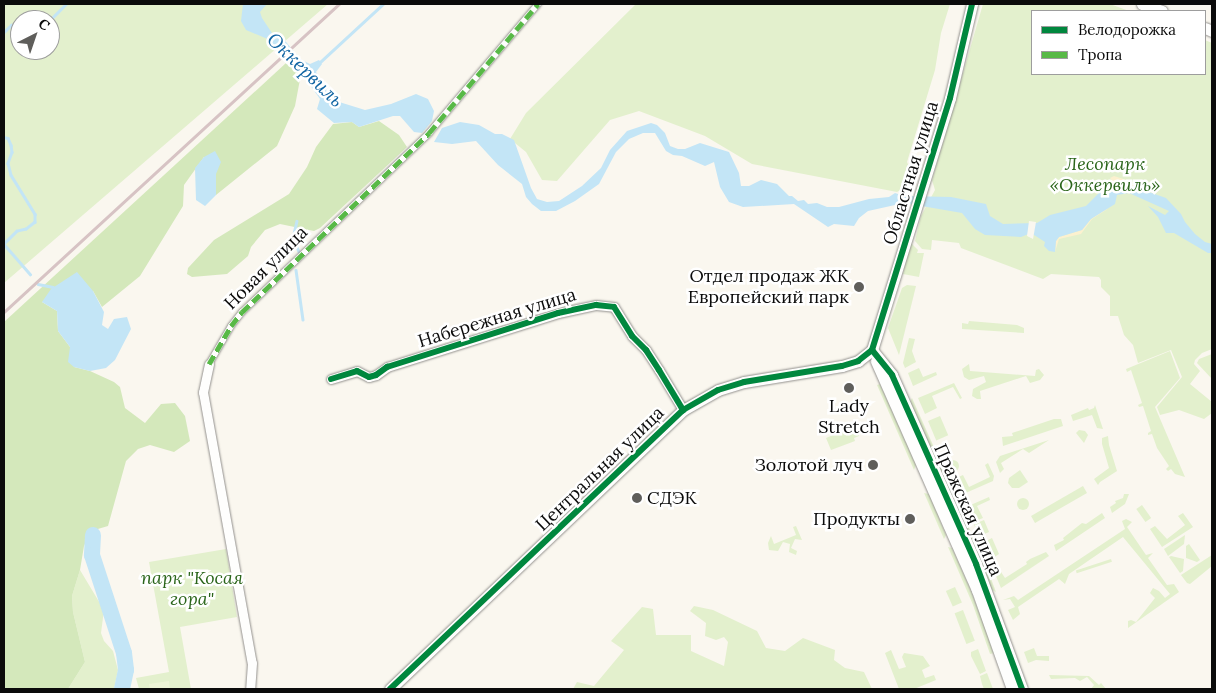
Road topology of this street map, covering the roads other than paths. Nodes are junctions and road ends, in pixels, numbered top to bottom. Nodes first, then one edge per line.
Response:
1 (538, 4) edge
2 (972, 4) edge
3 (1142, 4) edge
4 (1159, 10) edge
5 (872, 350) junction
6 (858, 362) junction
7 (209, 364) joint
8 (881, 372) junction
9 (331, 379) dead end
10 (683, 410) junction
11 (250, 689) edge
12 (390, 689) edge
13 (1012, 689) edge
14 (1022, 689) edge

1 - 7 street, Новая улица
2 - 5 street, Областная улица
3 - 4 street
5 - 6 street, Центральная улица
5 - 8 street, Пражская улица
5 - 14 street, Пражская улица
6 - 8 street
6 - 10 street, Центральная улица
7 - 11 street, Новая улица
8 - 13 street, Пражская улица
9 - 10 street, Набережная улица
10 - 12 street, Центральная улица

